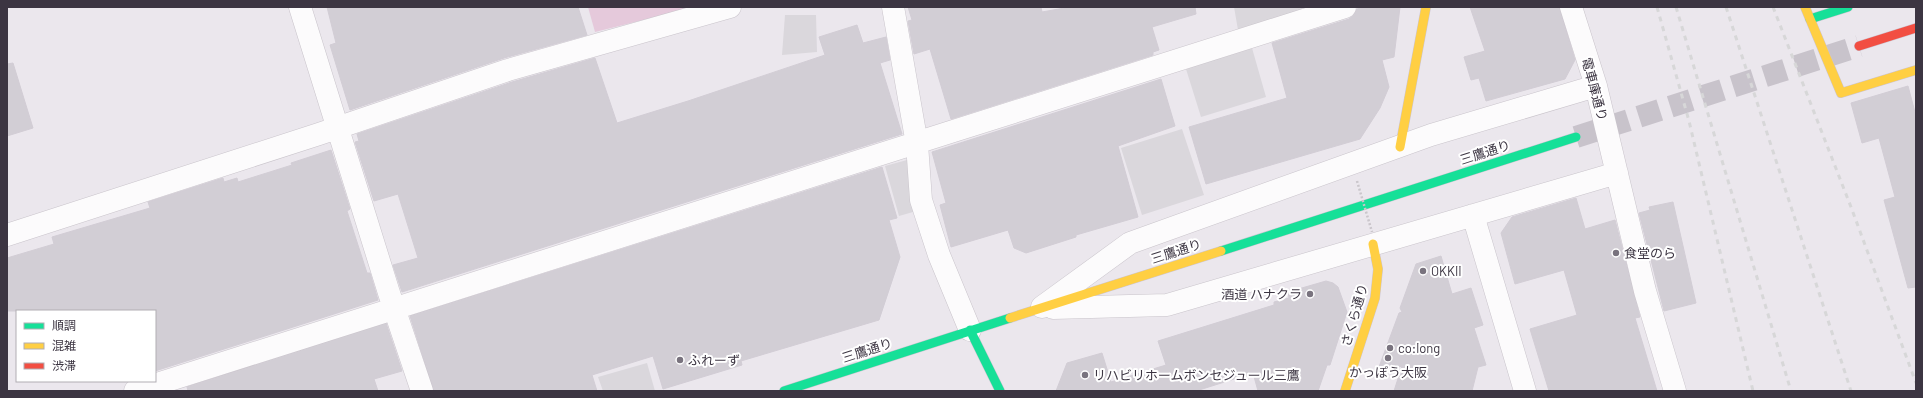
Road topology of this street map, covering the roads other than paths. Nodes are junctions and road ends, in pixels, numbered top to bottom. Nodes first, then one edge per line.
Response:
1 (300, 7) edge
2 (730, 7) edge
3 (893, 7) edge
4 (1345, 7) edge
5 (1426, 7) edge
6 (1571, 7) edge
7 (1805, 7) edge
8 (1848, 7) edge
9 (1810, 19) junction
10 (1916, 28) edge
11 (1859, 46) tunnel mouth
12 (1916, 70) edge
13 (1596, 86) junction
14 (337, 128) junction
15 (1576, 137) tunnel mouth
16 (917, 144) junction
17 (1400, 147) junction
18 (1617, 173) junction
19 (1474, 216) junction
20 (7, 235) edge
21 (1372, 238) junction
22 (394, 307) junction
23 (1040, 308) junction
24 (970, 330) junction
25 (135, 391) edge
26 (422, 391) edge
27 (784, 391) edge
28 (1000, 391) edge
29 (1344, 391) edge
30 (1525, 391) edge
31 (1675, 391) edge

1 - 14 street
2 - 14 street
3 - 16 street
4 - 16 street
5 - 17 main road
6 - 13 street, 電車庫通り
7 - 9 main road
8 - 9 main road
9 - 12 main road
10 - 11 main road
13 - 17 street
13 - 18 street, 電車庫通り
14 - 20 street
14 - 22 street
15 - 23 main road, 三鷹通り
16 - 22 street
16 - 24 street
17 - 23 street
18 - 19 street
18 - 31 street, 電車庫通り
19 - 21 street
19 - 30 street
21 - 23 street
21 - 29 main road, さくら通り
22 - 25 street
22 - 26 street
23 - 24 main road, 三鷹通り
24 - 27 main road, 三鷹通り
24 - 28 main road

